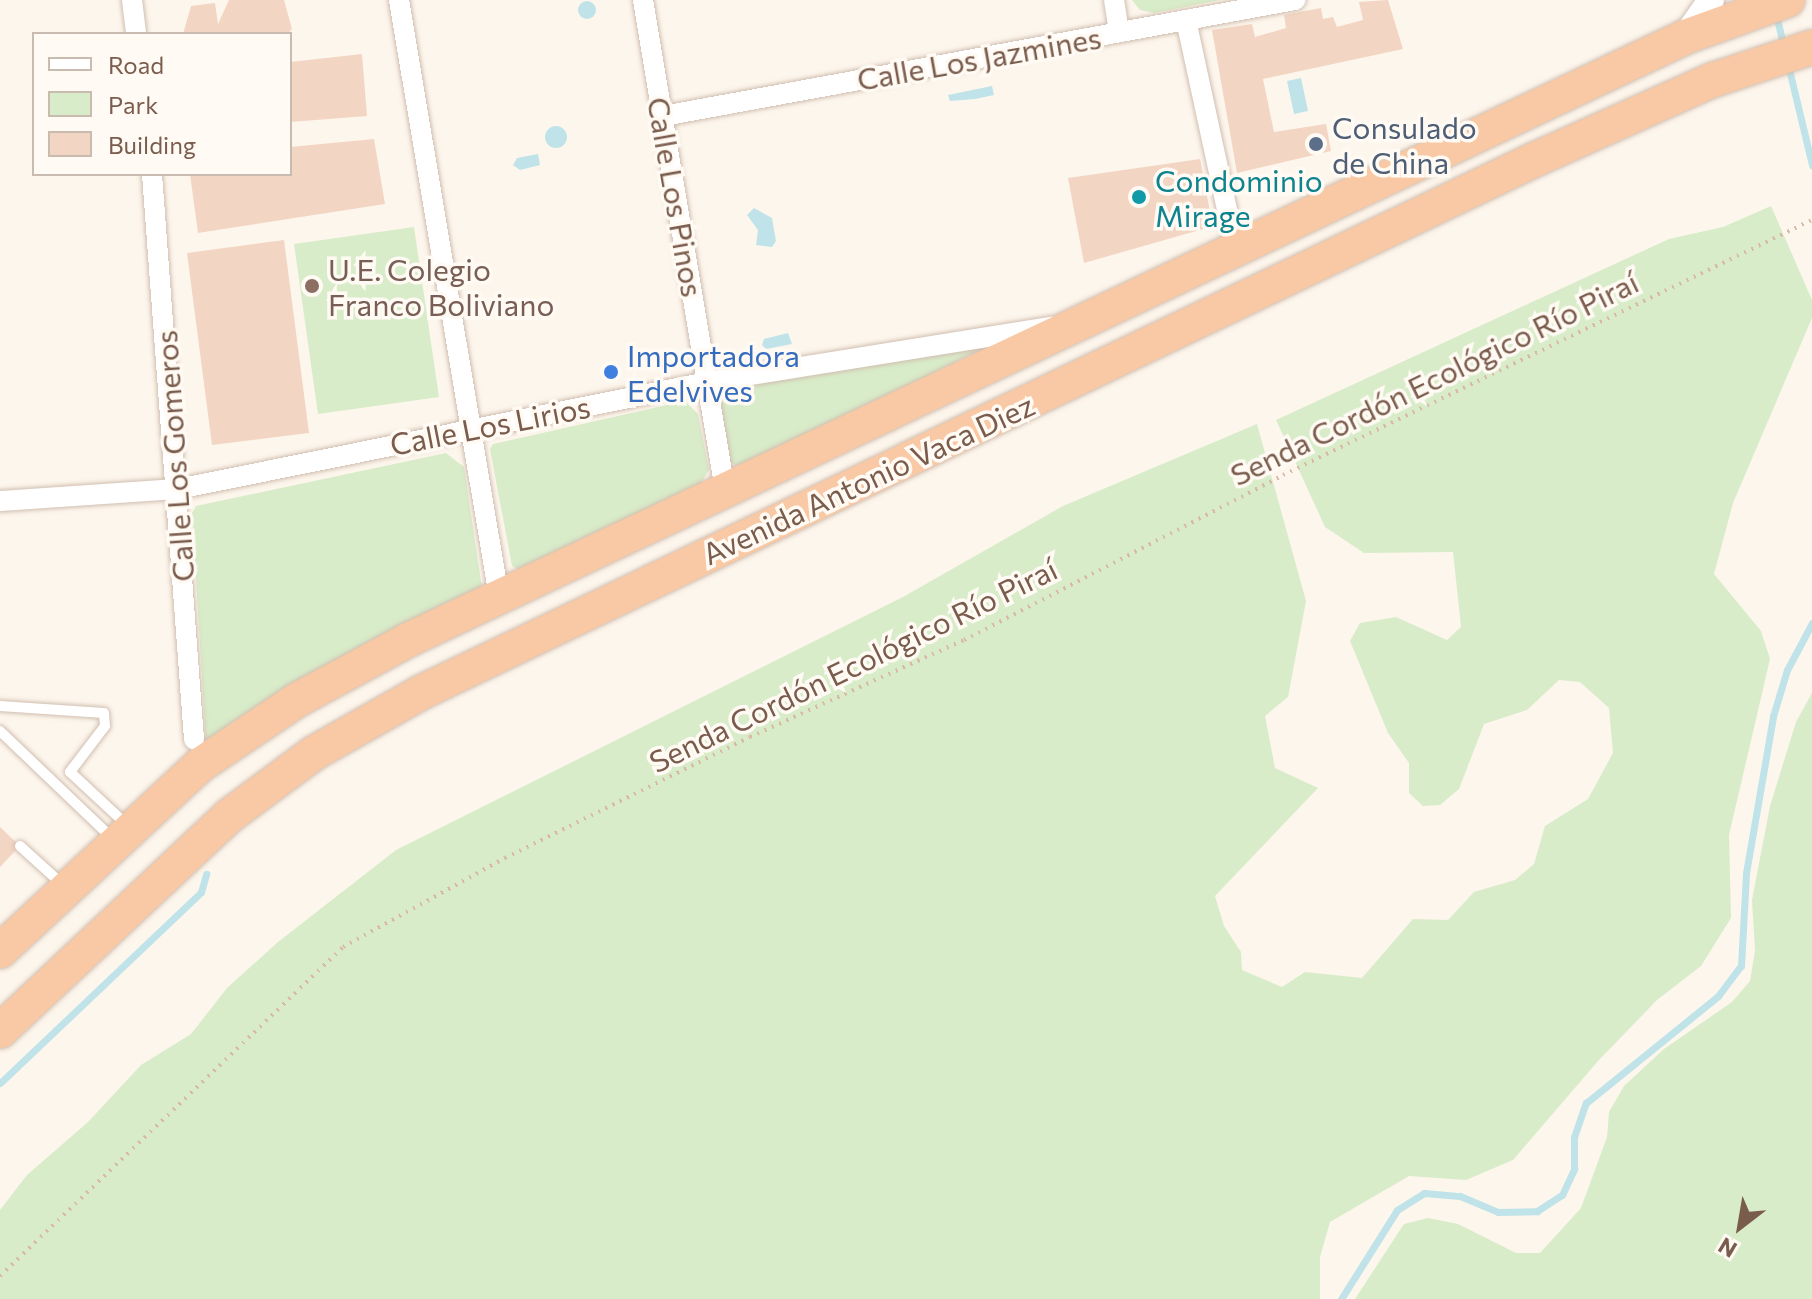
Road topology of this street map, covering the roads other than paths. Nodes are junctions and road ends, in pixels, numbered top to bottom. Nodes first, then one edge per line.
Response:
1 (132, 0) edge
2 (399, 0) edge
3 (643, 0) edge
4 (1114, 0) edge
5 (1295, 0) edge
6 (1711, 0) edge
7 (1773, 6) edge
8 (1186, 20) junction
9 (136, 32) edge
10 (1119, 32) junction
11 (1685, 37) junction
12 (1812, 47) edge
13 (663, 116) junction
14 (152, 176) edge
15 (1368, 187) junction
16 (1236, 252) junction
17 (1310, 268) junction
18 (1075, 325) junction
19 (707, 382) junction
20 (471, 429) junction
21 (178, 489) junction
22 (725, 489) junction
23 (0, 501) edge
24 (499, 597) junction
25 (0, 706) edge
26 (0, 731) edge
27 (194, 739) dead end
28 (70, 772) junction
29 (58, 783) junction
30 (124, 836) junction
31 (20, 846) dead end
32 (67, 889) junction
33 (0, 951) edge
34 (0, 1031) edge

1 - 9 street
2 - 20 street
3 - 13 street, Calle Los Pinos
4 - 10 street
5 - 8 street, Calle Los Jazmines
6 - 11 street
7 - 11 highway, Avenida Antonio Vaca Diez
8 - 10 street, Calle Los Jazmines
8 - 16 street
10 - 13 street, Calle Los Jazmines
11 - 15 highway, Avenida Antonio Vaca Diez
12 - 17 highway, Avenida Antonio Vaca Diez
13 - 19 street, Calle Los Pinos
14 - 21 street, Calle Los Gomeros
15 - 16 highway, Avenida Antonio Vaca Diez
15 - 17 highway
16 - 18 highway, Avenida Antonio Vaca Diez
17 - 34 highway, Avenida Antonio Vaca Diez
18 - 19 street, Calle Los Lirios
18 - 22 highway, Avenida Antonio Vaca Diez
19 - 20 street, Calle Los Lirios
19 - 22 street, Calle Los Pinos
20 - 21 street, Calle Los Lirios
20 - 24 street
21 - 23 street, Calle Los Lirios
21 - 27 street, Calle Los Gomeros
22 - 24 highway, Avenida Antonio Vaca Diez
24 - 30 highway, Avenida Antonio Vaca Diez
25 - 28 lane
26 - 29 lane
28 - 29 lane
28 - 30 lane
29 - 30 lane
30 - 32 highway, Avenida Antonio Vaca Diez
31 - 32 lane
32 - 33 highway, Avenida Antonio Vaca Diez

